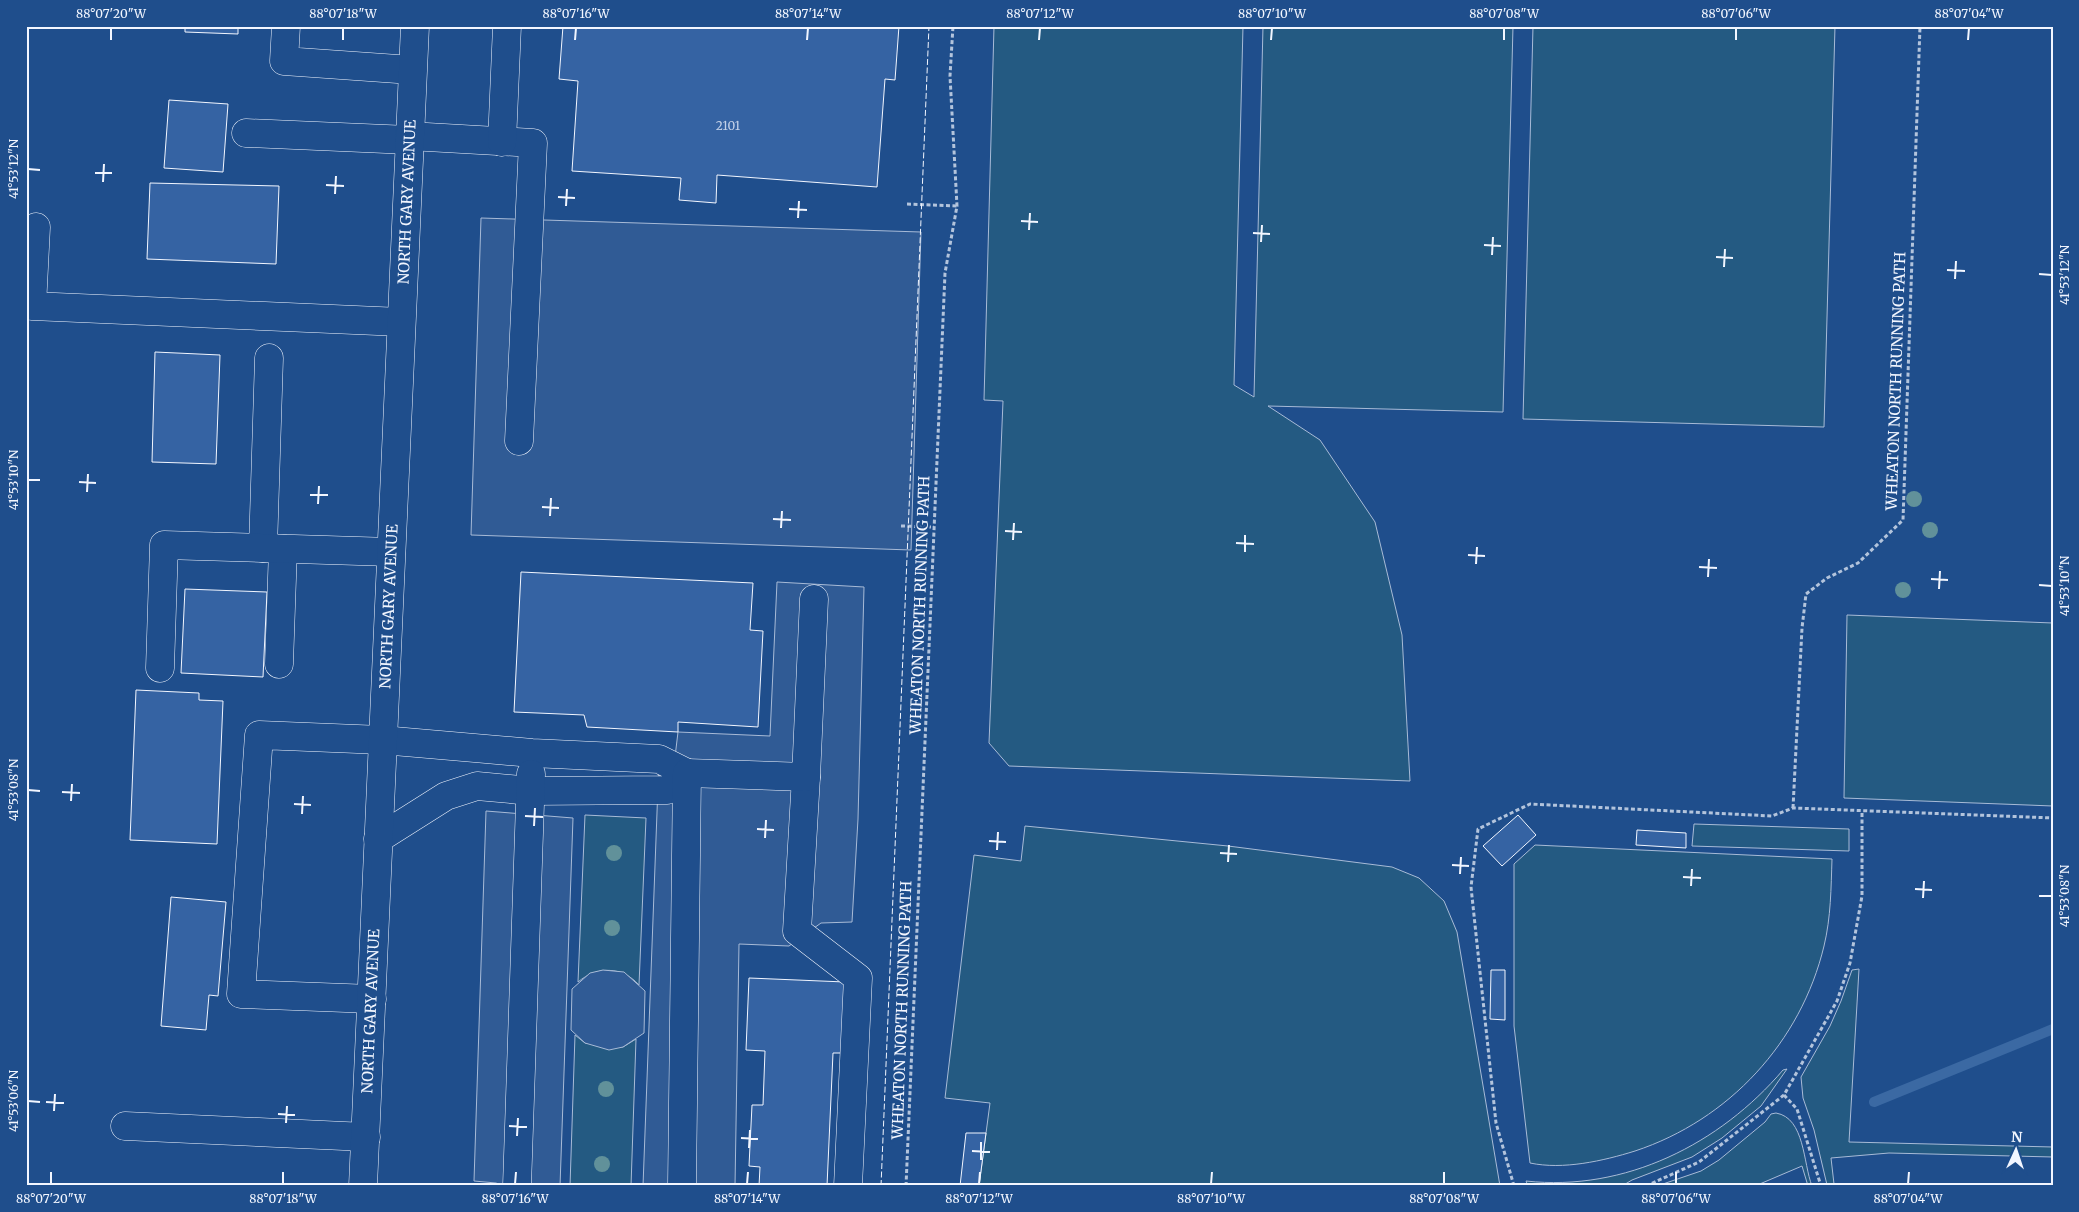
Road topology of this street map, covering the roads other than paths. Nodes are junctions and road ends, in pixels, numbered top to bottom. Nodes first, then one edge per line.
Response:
1 (286, 26) edge
2 (415, 26) edge
3 (507, 26) edge
4 (412, 70) junction
5 (246, 133) dead end
6 (409, 138) junction
7 (502, 142) junction
8 (36, 228) dead end
9 (401, 322) junction
10 (270, 358) dead end
11 (519, 441) dead end
12 (273, 548) junction
13 (391, 552) junction
14 (814, 599) dead end
15 (279, 664) dead end
16 (160, 668) dead end
17 (382, 740) junction
18 (532, 753) junction
19 (687, 773) junction
20 (806, 777) junction
21 (531, 791) junction
22 (378, 839) junction
23 (372, 1000) junction
24 (125, 1126) dead end
25 (366, 1137) junction
26 (363, 1186) edge
27 (517, 1186) edge
28 (682, 1186) edge
29 (848, 1186) edge

1 - 4 street
2 - 4 street, NORTH GARY AVENUE
3 - 7 street
4 - 6 street, NORTH GARY AVENUE
5 - 6 street
6 - 7 street
6 - 9 street, NORTH GARY AVENUE
7 - 11 street
8 - 9 street
9 - 13 street, NORTH GARY AVENUE
10 - 12 street
12 - 13 street
12 - 15 street
12 - 16 street
13 - 17 street, NORTH GARY AVENUE
14 - 20 street
17 - 18 street
17 - 22 street, NORTH GARY AVENUE
17 - 23 street
18 - 19 street
18 - 21 street
19 - 20 street
19 - 21 street
19 - 28 street
20 - 29 street
21 - 22 street
21 - 27 street
22 - 23 street, NORTH GARY AVENUE
23 - 25 street, NORTH GARY AVENUE
24 - 25 street
25 - 26 street, NORTH GARY AVENUE

